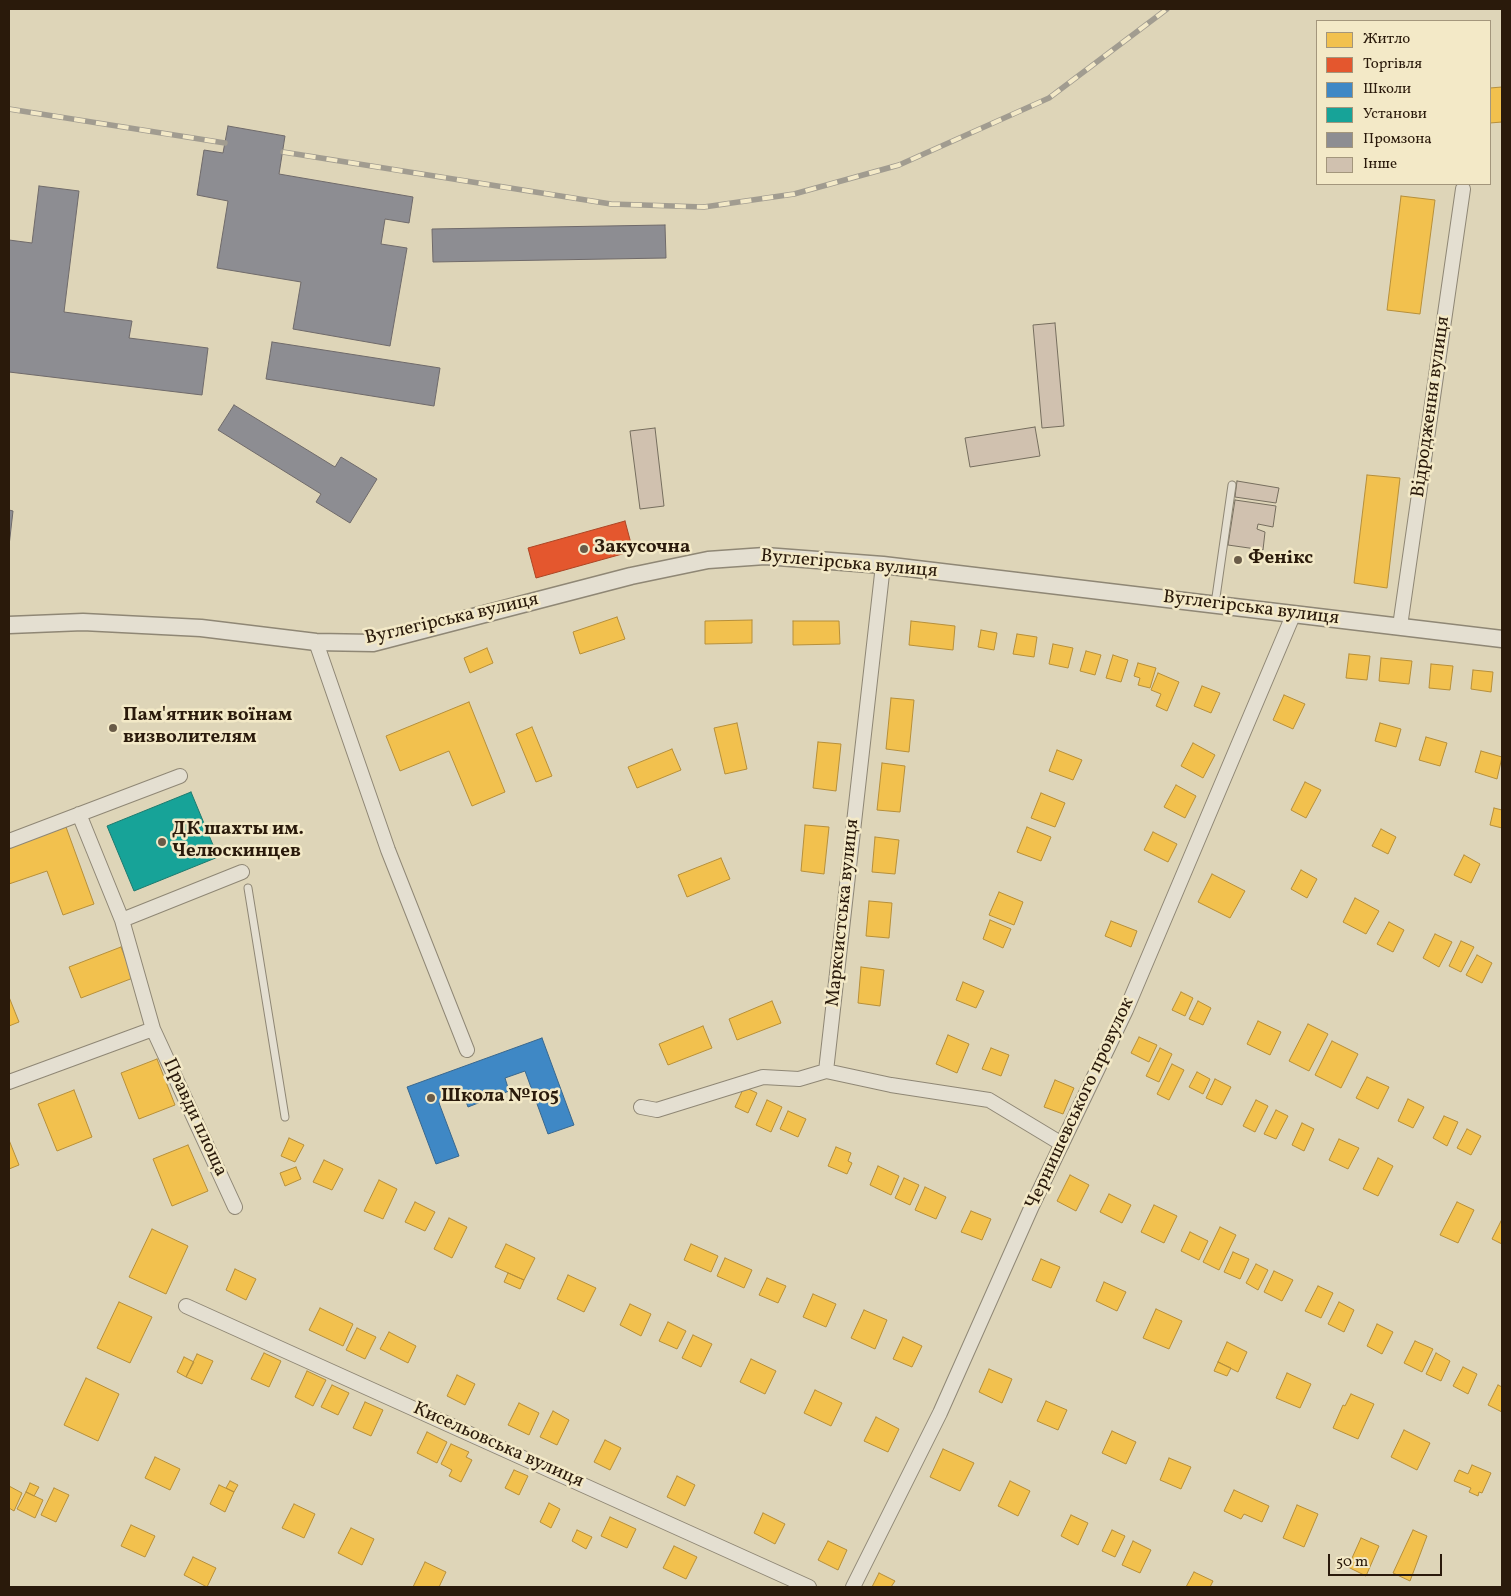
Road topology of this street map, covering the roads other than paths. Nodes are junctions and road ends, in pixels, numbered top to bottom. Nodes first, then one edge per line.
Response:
1 (1463, 189) dead end
2 (1232, 485) dead end
3 (883, 565) junction
4 (1215, 604) junction
5 (1294, 613) junction
6 (9, 625) edge
7 (1400, 626) junction
8 (1502, 638) edge
9 (316, 642) junction
10 (180, 776) dead end
11 (79, 814) junction
12 (9, 841) edge
13 (242, 872) dead end
14 (248, 888) dead end
15 (122, 920) junction
16 (153, 1029) junction
17 (467, 1050) dead end
18 (826, 1071) junction
19 (9, 1082) edge
20 (640, 1106) dead end
21 (285, 1117) dead end
22 (1062, 1144) junction
23 (235, 1207) dead end
24 (186, 1306) dead end
25 (810, 1587) edge
26 (852, 1587) edge

1 - 7 street, Відродження вулиця
2 - 4 lane
3 - 4 street, Вуглегірська вулиця
3 - 9 street, Вуглегірська вулиця
3 - 18 street, Марксистська вулиця
4 - 5 street, Вуглегірська вулиця
5 - 7 street, Вуглегірська вулиця
5 - 22 street, Чернишевського провулок
6 - 9 street, Вуглегірська вулиця
7 - 8 street, Вуглегірська вулиця
9 - 17 street
10 - 11 street
11 - 12 street
11 - 15 street, Правди площа
13 - 15 street
14 - 21 lane
15 - 16 street, Правди площа
16 - 19 street
16 - 23 street, Правди площа
18 - 20 street
18 - 22 street
22 - 26 street, Чернишевського провулок
24 - 25 street, Кисельовська вулиця

